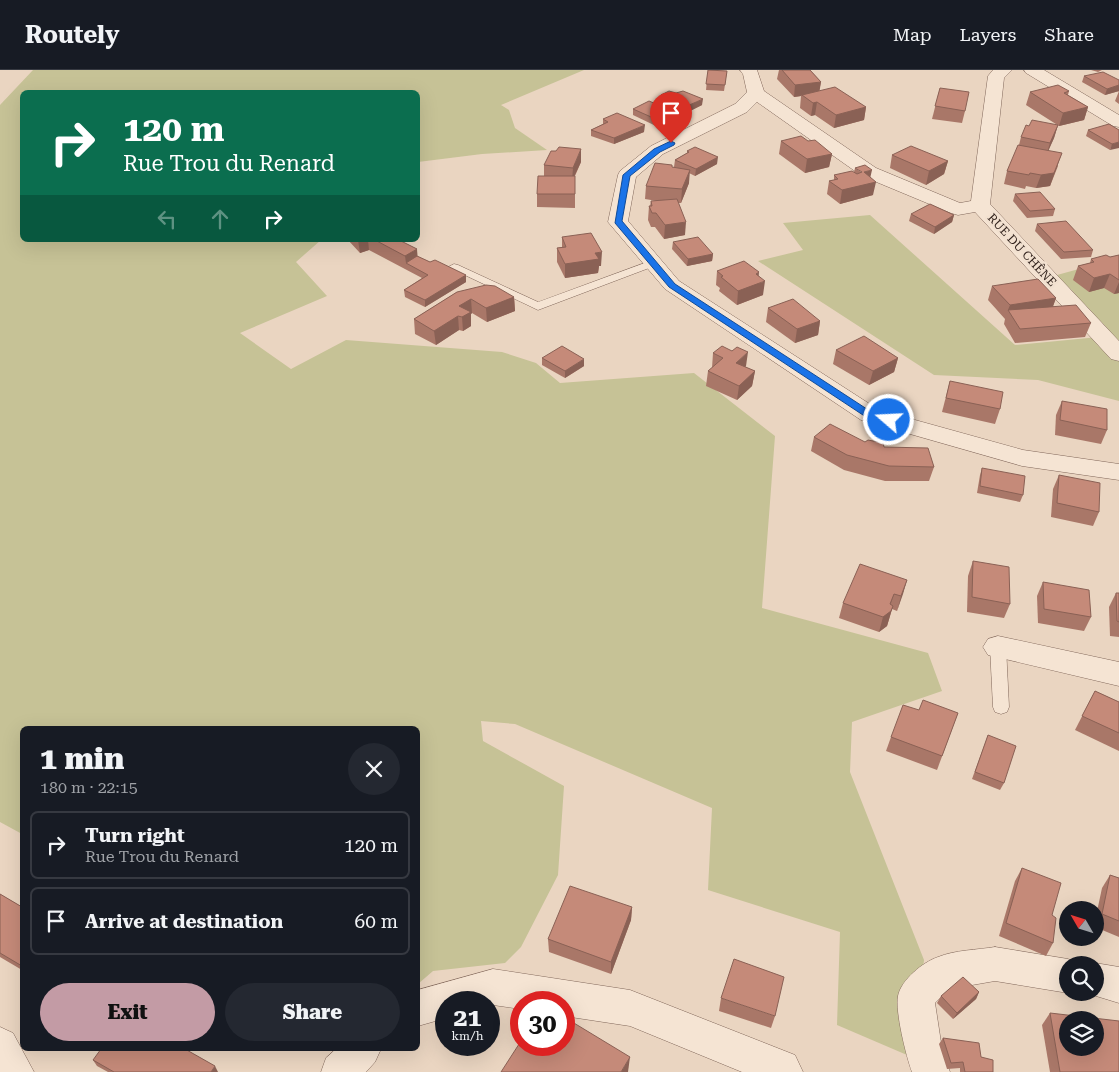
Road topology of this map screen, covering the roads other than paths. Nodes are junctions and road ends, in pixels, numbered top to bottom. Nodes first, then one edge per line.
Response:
1 (748, 70) edge
2 (1004, 70) edge
3 (1032, 70) edge
4 (756, 93) junction
5 (1119, 122) edge
6 (980, 205) junction
7 (653, 263) junction
8 (454, 267) edge
9 (1119, 354) edge
10 (1119, 472) edge
11 (998, 647) joint
12 (1119, 674) edge
13 (1001, 707) dead end
14 (1059, 975) edge
15 (1104, 982) edge
16 (1119, 985) edge
17 (420, 1007) edge
18 (0, 1046) edge
19 (360, 1051) edge
20 (15, 1072) edge
21 (340, 1072) edge
22 (784, 1072) edge
23 (930, 1072) edge

1 - 4 street
2 - 6 street, RUE DU CHÊNE
3 - 5 street
4 - 6 street
4 - 7 street
6 - 9 street, RUE DU CHÊNE
7 - 8 lane
7 - 10 street
11 - 12 street
11 - 13 lane
14 - 23 street
15 - 16 street
17 - 22 street
18 - 20 street
19 - 21 street

